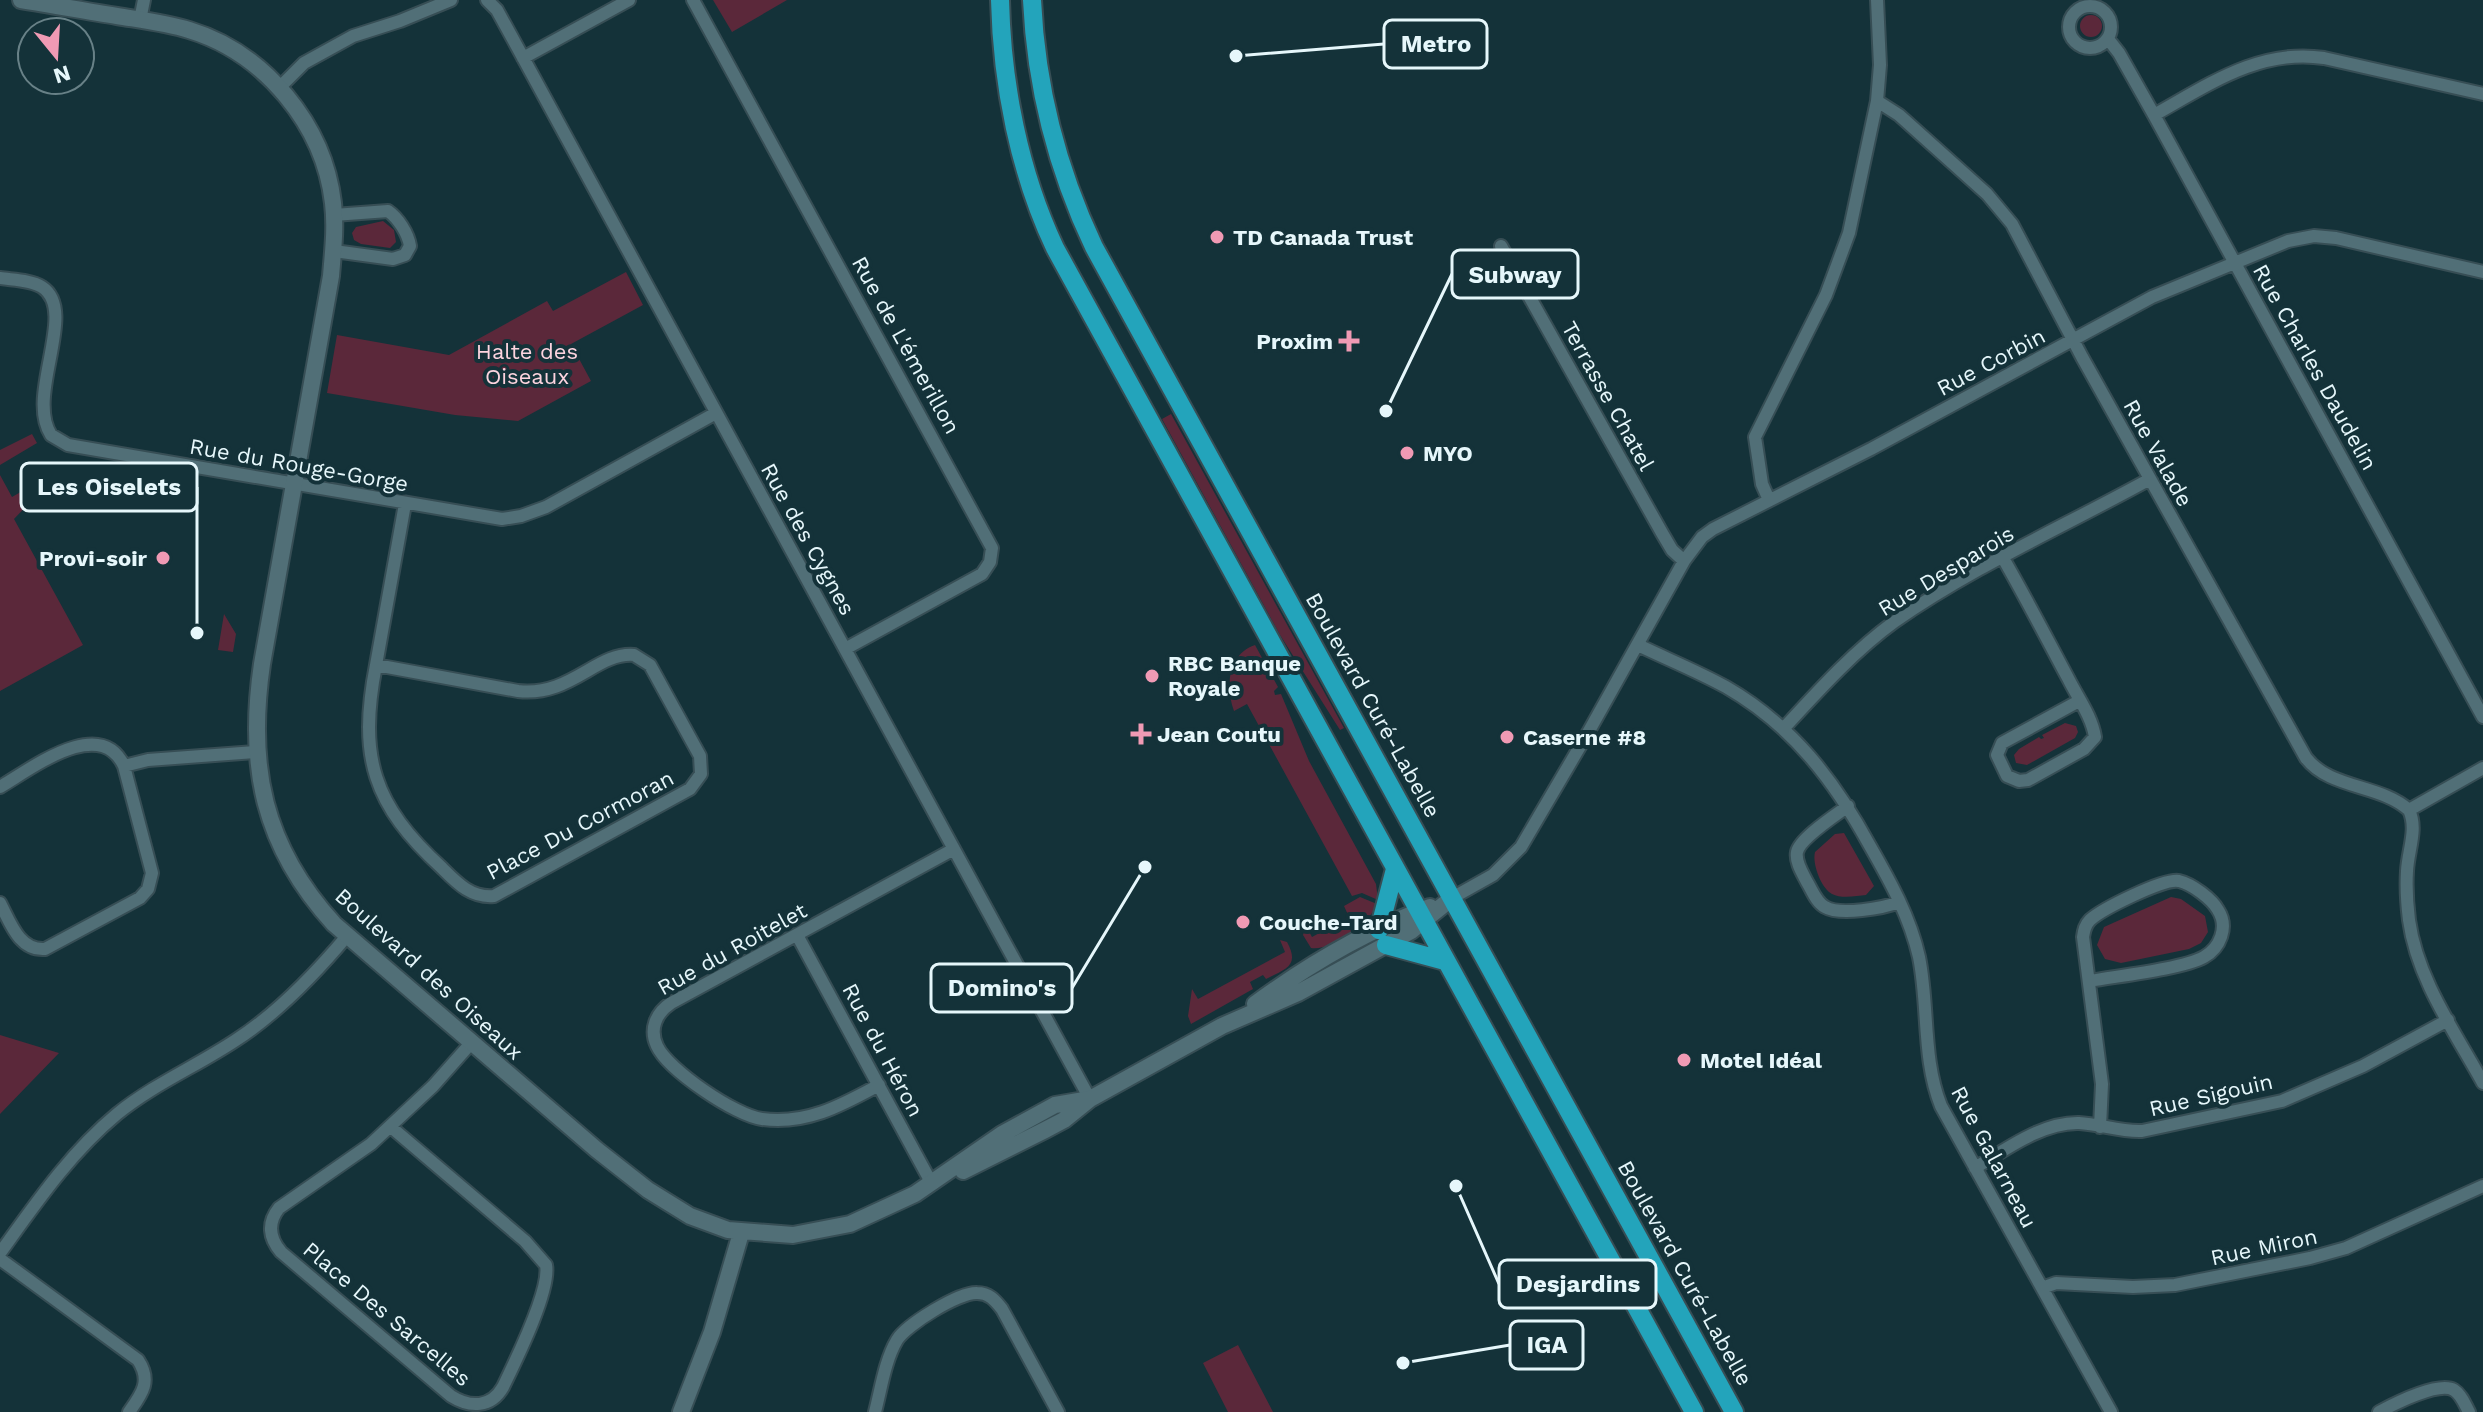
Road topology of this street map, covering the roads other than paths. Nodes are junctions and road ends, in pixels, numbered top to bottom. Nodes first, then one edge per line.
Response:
1 (21, 0) edge
2 (144, 0) edge
3 (451, 0) edge
4 (487, 0) edge
5 (629, 0) edge
6 (693, 0) edge
7 (1000, 0) edge
8 (1032, 0) edge
9 (1877, 0) edge
10 (140, 20) junction
11 (2108, 39) dead end
12 (523, 58) junction
13 (279, 88) junction
14 (2483, 94) edge
15 (1877, 101) junction
16 (2154, 115) junction
17 (334, 215) junction
18 (1501, 246) dead end
19 (334, 251) junction
20 (2235, 262) junction
21 (2483, 272) edge
22 (0, 278) edge
23 (2074, 340) junction
24 (716, 413) junction
25 (2150, 479) junction
26 (294, 484) junction
27 (1769, 500) junction
28 (405, 504) junction
29 (2003, 558) junction
30 (1684, 561) junction
31 (1638, 645) junction
32 (845, 649) junction
33 (376, 665) junction
34 (2079, 701) junction
35 (2483, 717) edge
36 (1784, 728) junction
37 (255, 752) junction
38 (124, 766) junction
39 (2483, 768) edge
40 (0, 787) edge
41 (1848, 806) junction
42 (2409, 810) junction
43 (954, 849) junction
44 (1395, 869) junction
45 (1452, 898) junction
46 (1899, 902) junction
47 (0, 903) edge
48 (1422, 915) junction
49 (797, 935) junction
50 (347, 936) junction
51 (1383, 937) junction
52 (1445, 961) junction
53 (2090, 981) junction
54 (2448, 1020) junction
55 (472, 1042) junction
56 (2483, 1083) edge
57 (879, 1085) junction
58 (1090, 1099) junction
59 (391, 1127) junction
60 (2100, 1127) junction
61 (1975, 1168) junction
62 (932, 1184) junction
63 (2483, 1186) edge
64 (741, 1233) junction
65 (0, 1256) edge
66 (2042, 1288) junction
67 (129, 1412) edge
68 (681, 1412) edge
69 (875, 1412) edge
70 (1058, 1412) edge
71 (1694, 1412) edge
72 (1734, 1412) edge
73 (2111, 1412) edge
74 (2379, 1412) edge
75 (2469, 1412) edge

1 - 10 street, Boulevard des Oiseaux
2 - 10 street
3 - 13 street
4 - 12 street, Rue des Cygnes
5 - 12 street
6 - 32 street, Rue de L'émerillon
7 - 44 main road
8 - 45 main road, Boulevard Curé-Labelle
9 - 15 street
10 - 13 street, Boulevard des Oiseaux
11 - 16 street, Rue Charles Daudelin
12 - 24 street, Rue des Cygnes
13 - 17 street, Boulevard des Oiseaux
14 - 16 street
15 - 23 street, Rue Valade
15 - 27 street
16 - 20 street, Rue Charles Daudelin
17 - 19 street, Boulevard des Oiseaux
17 - 19 street
18 - 30 street, Terrasse Chatel
19 - 26 street, Boulevard des Oiseaux
20 - 21 street, Rue Corbin
20 - 23 street, Rue Corbin
20 - 35 street, Rue Charles Daudelin
22 - 26 street, Rue du Rouge-Gorge
23 - 25 street, Rue Valade
23 - 27 street, Rue Corbin
24 - 28 street, Rue du Rouge-Gorge
24 - 32 street, Rue des Cygnes
25 - 29 street, Rue Desparois
25 - 42 street, Rue Valade
26 - 28 street, Rue du Rouge-Gorge
26 - 37 street, Boulevard des Oiseaux
27 - 30 street, Rue Corbin
28 - 33 street, Place Du Cormoran
29 - 34 street
29 - 36 street, Rue Desparois
30 - 31 street, Rue Corbin
31 - 36 street, Rue Galarneau
31 - 45 street, Rue Corbin
32 - 43 street, Rue des Cygnes
33 - 33 street, Place Du Cormoran
34 - 34 street
36 - 41 street, Rue Galarneau
37 - 38 street
37 - 50 street, Boulevard des Oiseaux
38 - 40 street
38 - 47 street
39 - 42 street
41 - 46 street, Rue Galarneau
41 - 46 street
42 - 54 street
43 - 49 street, Rue du Roitelet
43 - 58 street, Rue des Cygnes
44 - 48 main road
44 - 51 main road
45 - 48 street, Boulevard des Oiseaux
45 - 72 main road, Boulevard Curé-Labelle
46 - 61 street, Rue Galarneau
48 - 51 street, Boulevard des Oiseaux
48 - 52 main road
49 - 57 street, Rue du Héron
49 - 57 street, Rue du Roitelet
50 - 55 street, Boulevard des Oiseaux
50 - 65 street
51 - 52 main road
51 - 58 street, Boulevard des Oiseaux
52 - 71 main road
53 - 53 street
53 - 60 street
54 - 56 street
54 - 60 street, Rue Sigouin
55 - 59 street, Place Des Sarcelles
55 - 64 street, Boulevard des Oiseaux
57 - 62 street, Rue du Héron
58 - 62 street, Boulevard des Oiseaux
59 - 59 street, Place Des Sarcelles
60 - 61 street, Rue Sigouin
61 - 66 street, Rue Galarneau
62 - 64 street, Boulevard des Oiseaux
63 - 66 street, Rue Miron
64 - 68 street
65 - 67 street
66 - 73 street, Rue Galarneau
69 - 70 street
74 - 75 street

